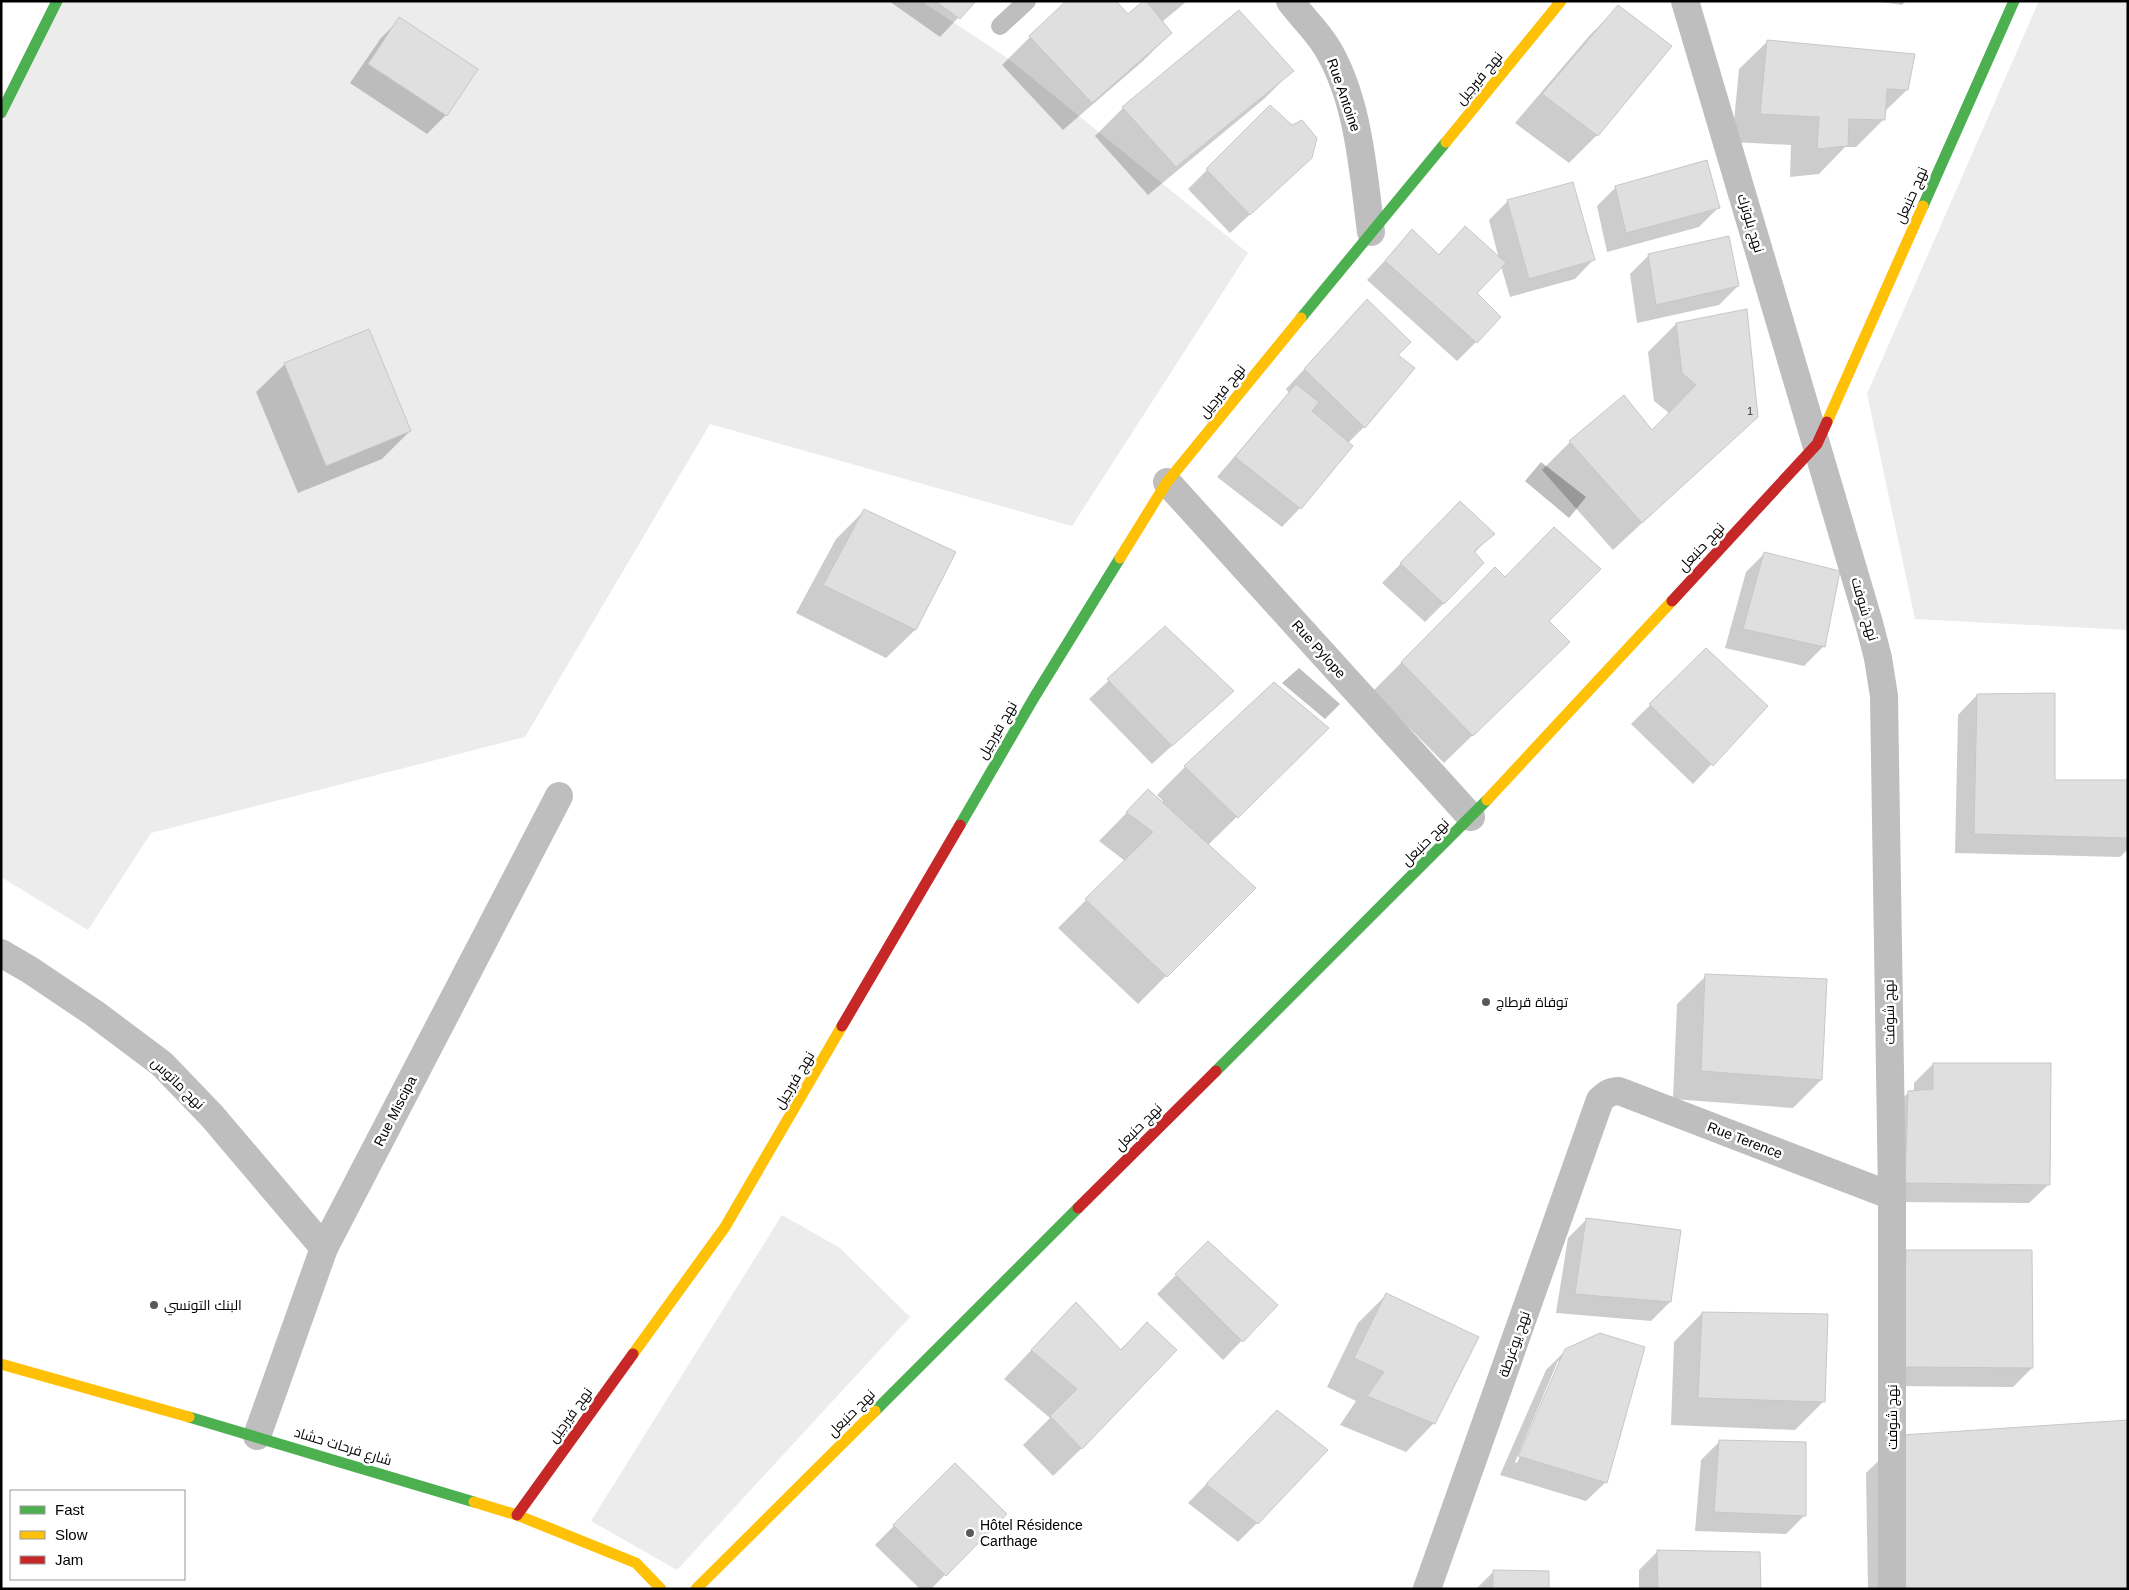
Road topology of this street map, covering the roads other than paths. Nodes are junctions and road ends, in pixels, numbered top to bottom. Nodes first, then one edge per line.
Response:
1 (57, 1) edge
2 (1027, 1) edge
3 (1290, 1) edge
4 (1561, 1) edge
5 (1685, 1) edge
6 (2014, 1) edge
7 (1000, 26) dead end
8 (1, 113) edge
9 (1371, 232) junction
10 (1817, 444) junction
11 (1167, 482) junction
12 (559, 796) dead end
13 (1471, 817) junction
14 (1, 953) edge
15 (1600, 1100) joint
16 (1892, 1196) junction
17 (324, 1248) junction
18 (1, 1364) edge
19 (257, 1436) junction
20 (517, 1515) junction
21 (661, 1589) edge
22 (696, 1589) edge
23 (1427, 1589) edge
24 (1892, 1589) edge

1 - 8 street
2 - 7 lane
3 - 9 street, Rue Antoine
4 - 9 street, نهج فيرجيل
5 - 10 street, نهج بلوترك
6 - 10 street, نهج حنبعل
9 - 11 street, نهج فيرجيل
10 - 13 street, نهج حنبعل
10 - 16 street, نهج شوفت
11 - 13 street, Rue Pylope
11 - 20 street, نهج فيرجيل
12 - 17 street, Rue Miscipa
13 - 22 street, نهج حنبعل
14 - 17 street, نهج ماتوس
15 - 16 street, Rue Terence
15 - 23 street, نهج يوغرطة
16 - 24 street, نهج شوفت
17 - 19 street, Rue Miscipa
18 - 19 street, شارع فرحات حشاد
19 - 20 street, شارع فرحات حشاد
20 - 21 street, شارع فرحات حشاد

